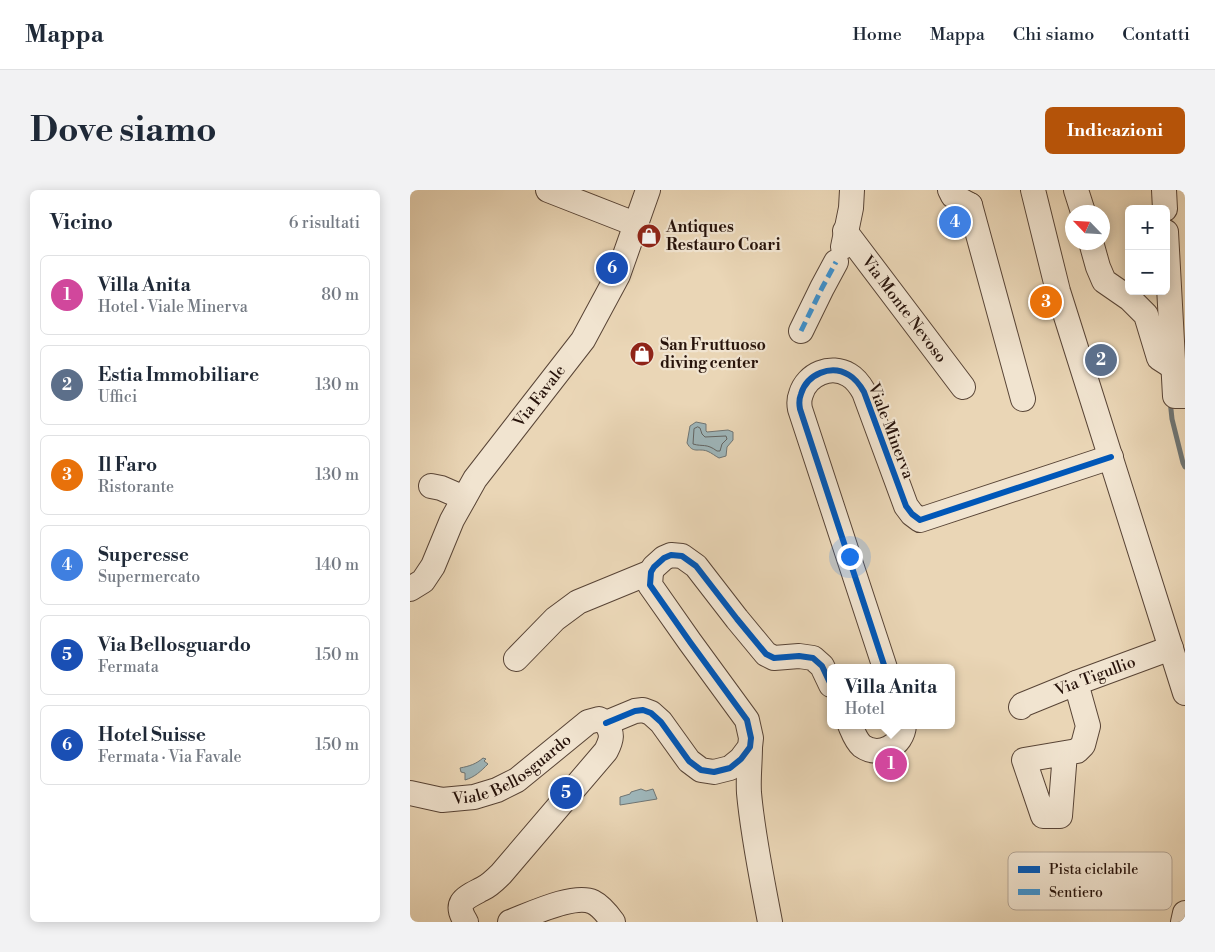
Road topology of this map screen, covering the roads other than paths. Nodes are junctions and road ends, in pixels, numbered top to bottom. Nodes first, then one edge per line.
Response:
1 (548, 190) edge
2 (648, 190) edge
3 (852, 190) edge
4 (950, 190) edge
5 (1033, 190) edge
6 (1076, 190) edge
7 (1164, 190) edge
8 (973, 198) edge
9 (1081, 205) edge
10 (1165, 205) edge
11 (635, 224) junction
12 (841, 248) junction
13 (1093, 250) edge
14 (1167, 250) edge
15 (801, 331) dead end
16 (1173, 367) junction
17 (963, 388) dead end
18 (1185, 396) edge
19 (1023, 399) dead end
20 (1111, 457) junction
21 (431, 486) dead end
22 (464, 498) junction
23 (651, 572) junction
24 (410, 589) edge
25 (1171, 648) junction
26 (516, 658) dead end
27 (884, 664) edge
28 (827, 677) edge
29 (1076, 683) junction
30 (1185, 693) edge
31 (1021, 707) dead end
32 (606, 723) junction
33 (852, 729) edge
34 (903, 729) edge
35 (750, 747) junction
36 (1065, 753) dead end
37 (410, 793) edge
38 (1185, 913) edge
39 (466, 922) edge
40 (510, 922) edge
41 (613, 922) edge
42 (770, 922) edge
43 (1183, 922) edge

1 - 11 street
2 - 11 street, Via Favale
3 - 12 street
4 - 8 street
5 - 20 street
6 - 9 street
7 - 10 street
8 - 19 street
11 - 22 street, Via Favale
12 - 15 street
12 - 17 street, Via Monte Nevoso
13 - 16 street
14 - 16 street
16 - 18 street
20 - 25 street
20 - 27 street, Viale Minerva
21 - 22 street
22 - 24 street, Via Favale
23 - 26 street
23 - 28 street
23 - 35 street
25 - 29 street, Via Tigullio
25 - 30 street
29 - 31 street, Via Tigullio
29 - 36 street
32 - 35 street
32 - 37 street, Viale Bellosguardo
32 - 39 street
33 - 34 street
35 - 42 street
38 - 43 street
40 - 41 street

